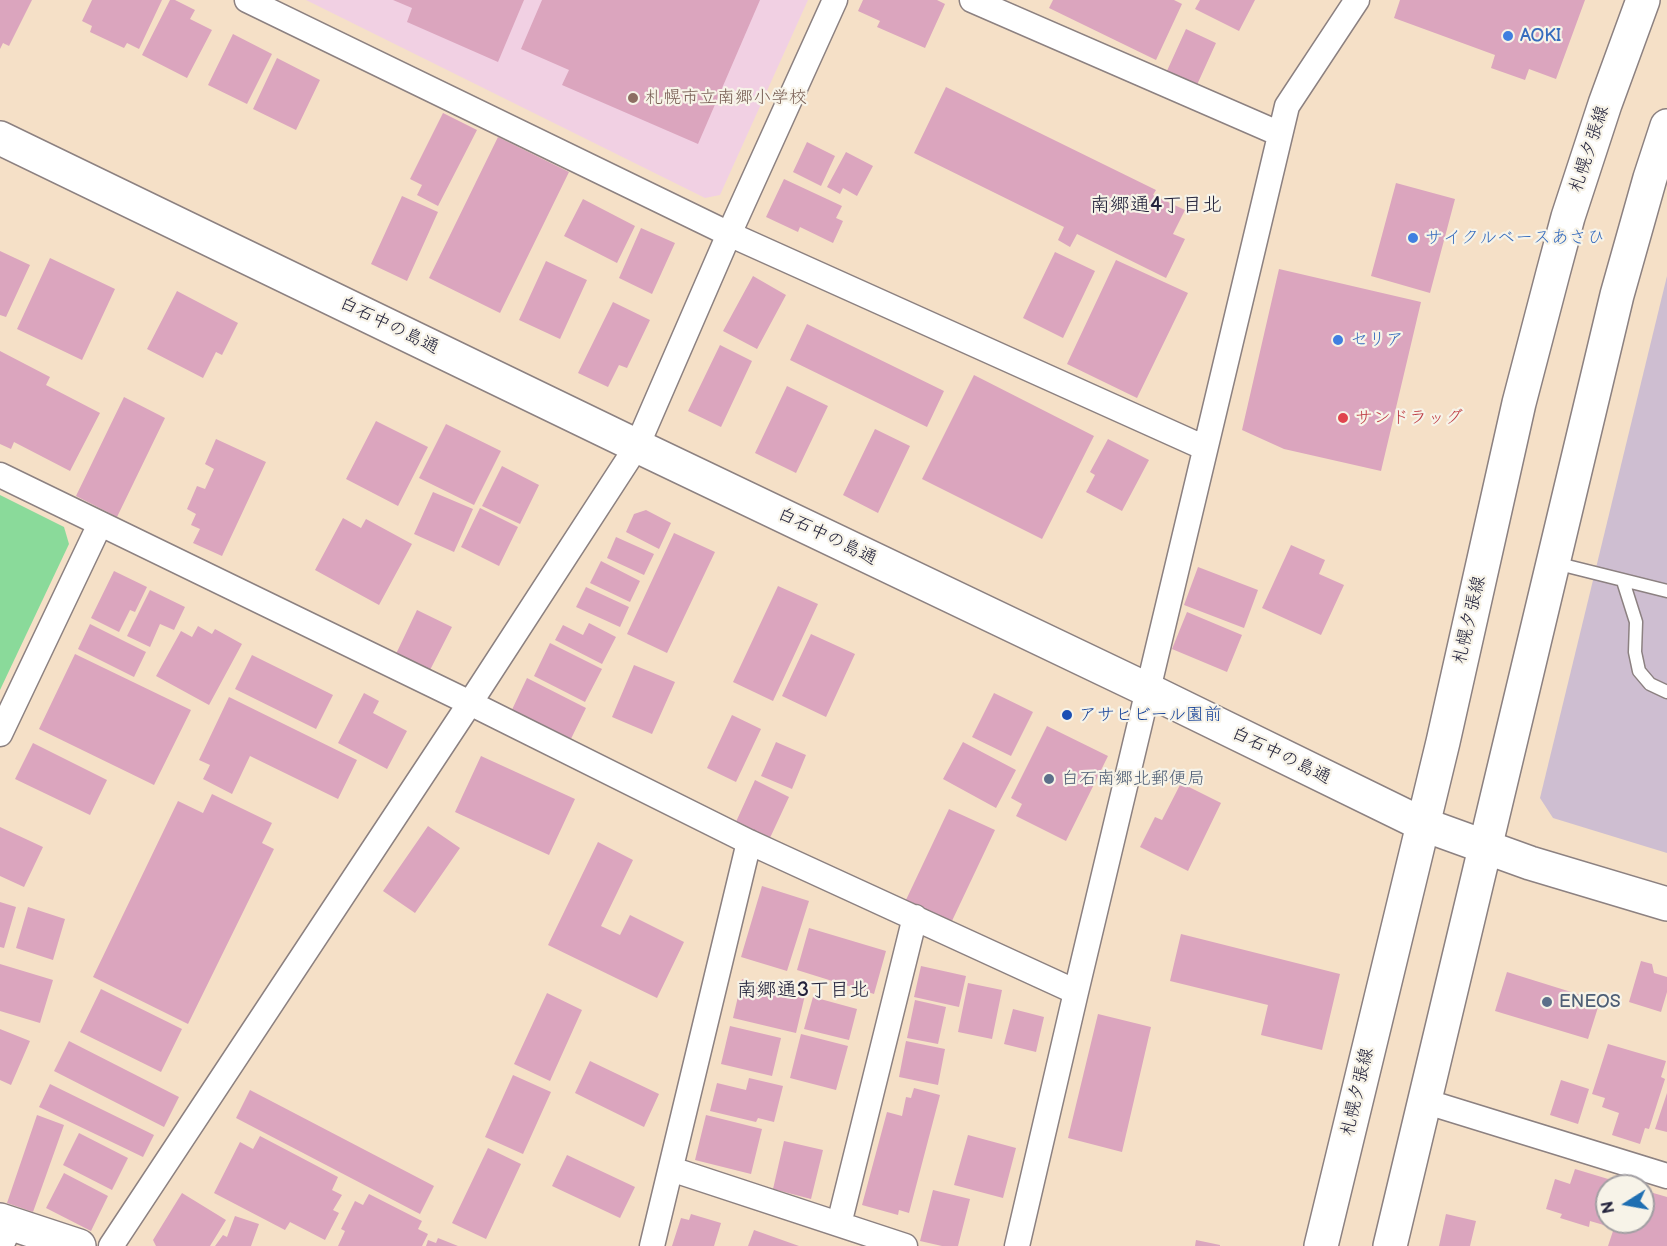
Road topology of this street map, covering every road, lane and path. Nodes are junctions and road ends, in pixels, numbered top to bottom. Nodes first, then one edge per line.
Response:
1 (247, 0) edge
2 (835, 0) edge
3 (972, 0) edge
4 (1358, 0) edge
5 (1643, 0) edge
6 (1667, 126) edge
7 (1280, 134) junction
8 (0, 138) edge
9 (729, 234) junction
10 (637, 446) junction
11 (1205, 448) junction
12 (0, 474) edge
13 (100, 524) junction
14 (1553, 562) junction
15 (1623, 581) junction
16 (1667, 591) edge
17 (1148, 690) junction
18 (1667, 692) edge
19 (470, 703) junction
20 (0, 734) edge
21 (1422, 824) junction
22 (749, 842) junction
23 (1485, 847) junction
24 (1667, 904) edge
25 (915, 917) junction
26 (1076, 992) junction
27 (1424, 1101) junction
28 (671, 1169) junction
29 (1667, 1176) edge
30 (839, 1224) junction
31 (4, 1230) edge
32 (79, 1246) edge
33 (111, 1246) edge
34 (652, 1246) edge
35 (905, 1246) edge
36 (1017, 1246) edge
37 (1321, 1246) edge
38 (1390, 1246) edge

1 - 9 street
2 - 9 street
3 - 7 street
4 - 7 street
5 - 21 main road, 札幌夕張線
6 - 14 main road
7 - 11 street
8 - 10 main road, 白石中の島通
9 - 10 street
9 - 11 street
10 - 17 main road, 白石中の島通
10 - 19 street
11 - 17 street
12 - 13 street
13 - 19 street
13 - 20 street
14 - 15 lane
14 - 23 main road
15 - 16 lane
15 - 18 lane
17 - 21 main road, 白石中の島通
17 - 26 street
19 - 22 street
19 - 33 street
21 - 23 main road, 白石中の島通
21 - 37 main road, 札幌夕張線
22 - 25 street
22 - 28 street
23 - 24 main road, 白石中の島通
23 - 27 main road
25 - 26 street
25 - 30 street
26 - 36 street
27 - 29 street
27 - 38 main road
28 - 30 street
28 - 34 street
30 - 35 street
31 - 32 main road

